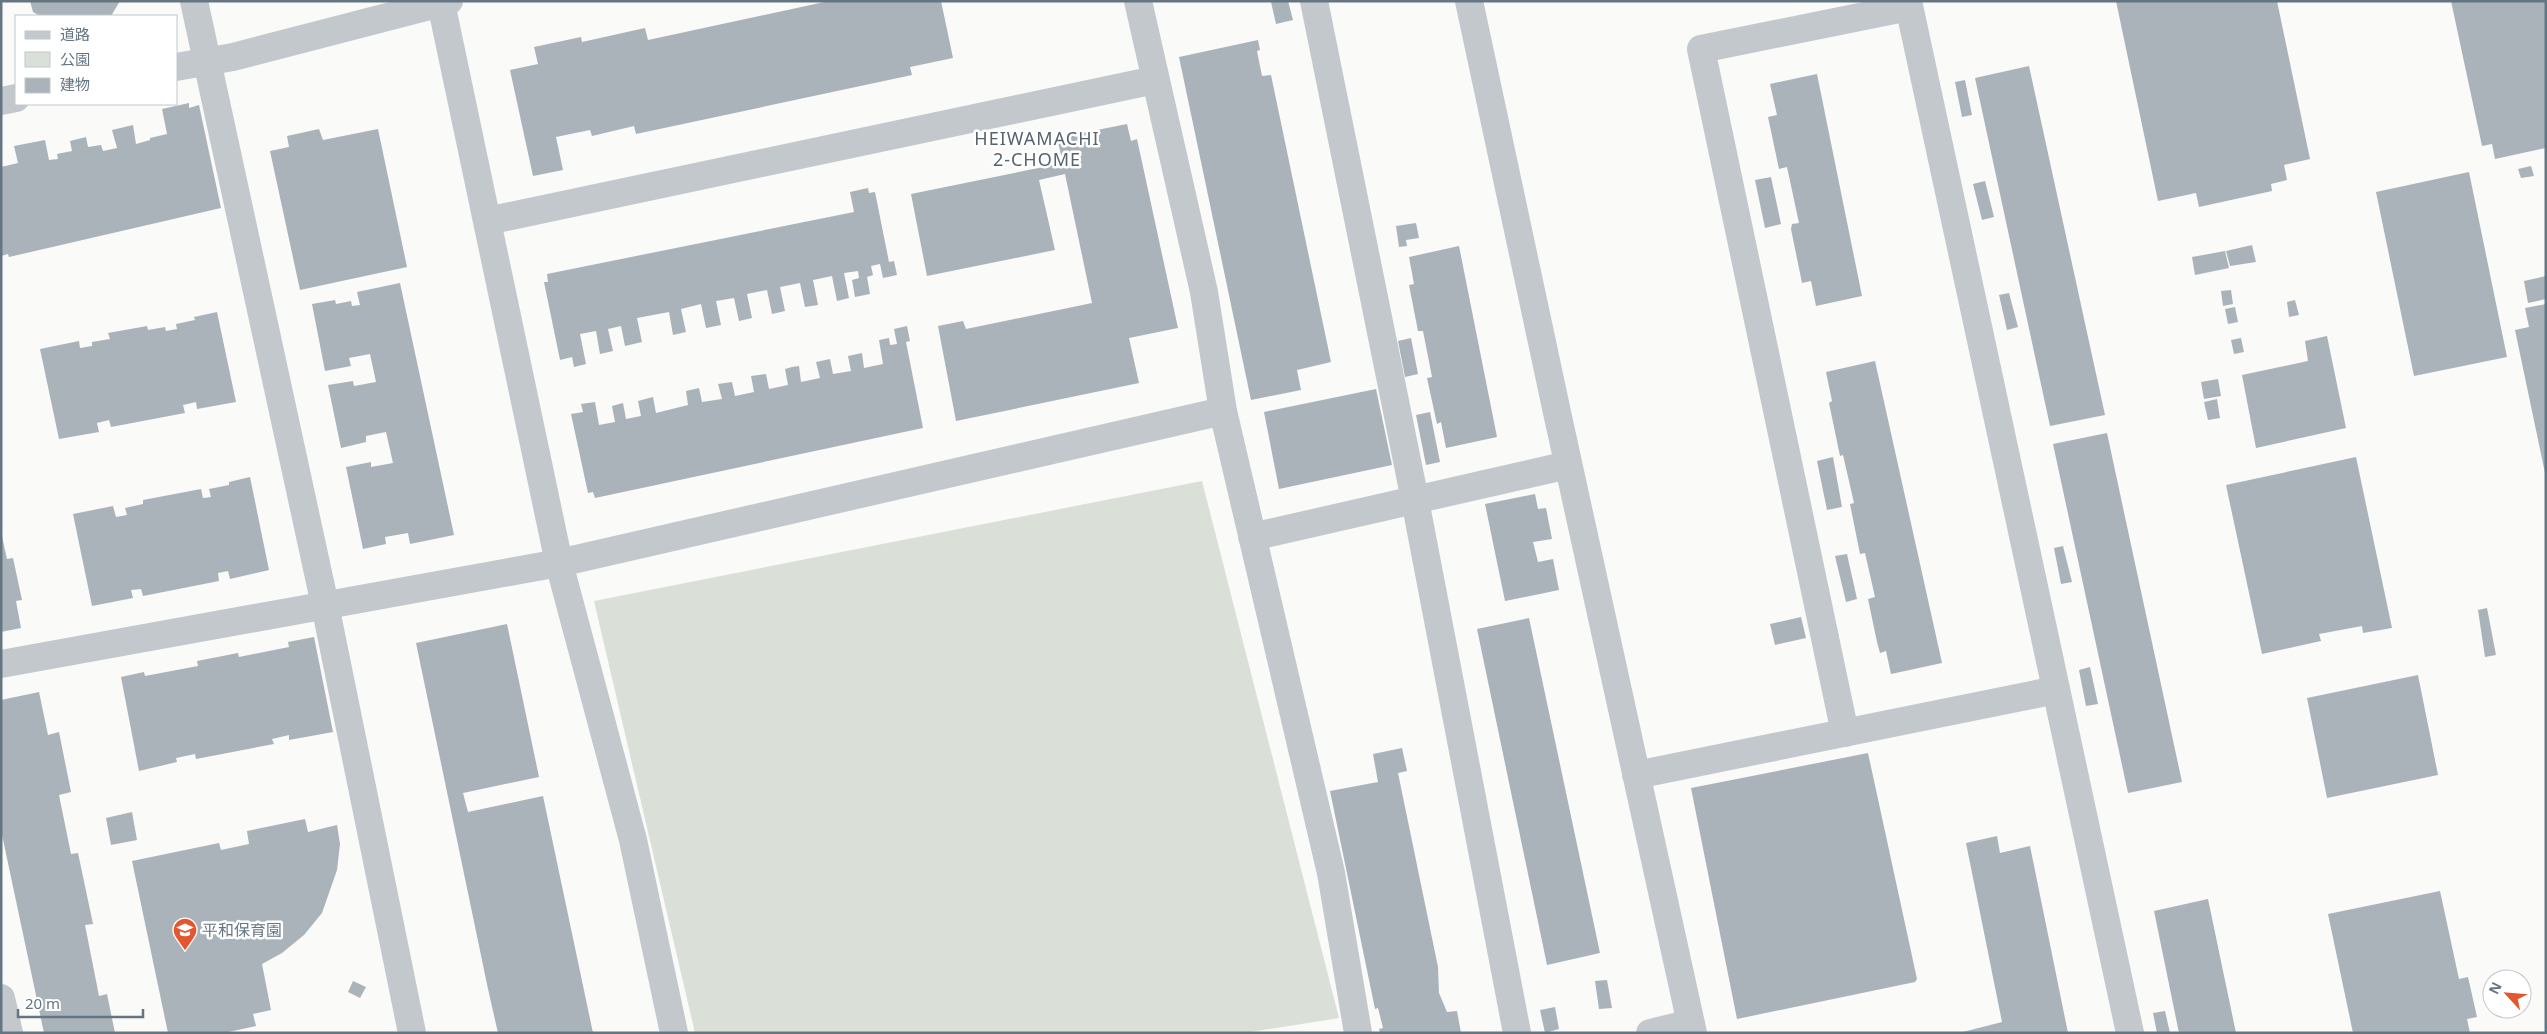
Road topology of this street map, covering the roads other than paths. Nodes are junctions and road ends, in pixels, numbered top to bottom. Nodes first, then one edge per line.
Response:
1 (194, 1) edge
2 (1138, 1) edge
3 (1314, 1) edge
4 (1469, 1) edge
5 (445, 2) edge
6 (1908, 4) edge
7 (206, 62) junction
8 (178, 67) edge
9 (1155, 80) junction
10 (15, 98) edge
11 (1, 102) edge
12 (487, 221) junction
13 (1223, 411) junction
14 (1568, 465) junction
15 (1415, 500) junction
16 (1252, 537) junction
17 (559, 563) junction
18 (325, 605) junction
19 (1, 664) edge
20 (2056, 690) junction
21 (1845, 733) junction
22 (1636, 776) junction
23 (1, 998) edge
24 (1692, 1028) edge
25 (9, 1033) edge
26 (412, 1033) edge
27 (674, 1033) edge
28 (1358, 1033) edge
29 (1517, 1033) edge
30 (1650, 1033) edge
31 (2130, 1033) edge

1 - 7 street
2 - 9 street
3 - 15 street
4 - 14 street
5 - 7 street
5 - 12 street
6 - 20 street
6 - 21 street
7 - 8 street
7 - 18 street
9 - 12 street
9 - 13 street
10 - 11 street
12 - 17 street
13 - 16 street
13 - 17 street
14 - 15 street
14 - 22 street
15 - 16 street
15 - 29 street
16 - 28 street
17 - 18 street
17 - 27 street
18 - 19 street
18 - 26 street
20 - 21 street
20 - 31 street
21 - 22 street
22 - 24 street
23 - 25 street
24 - 30 street

